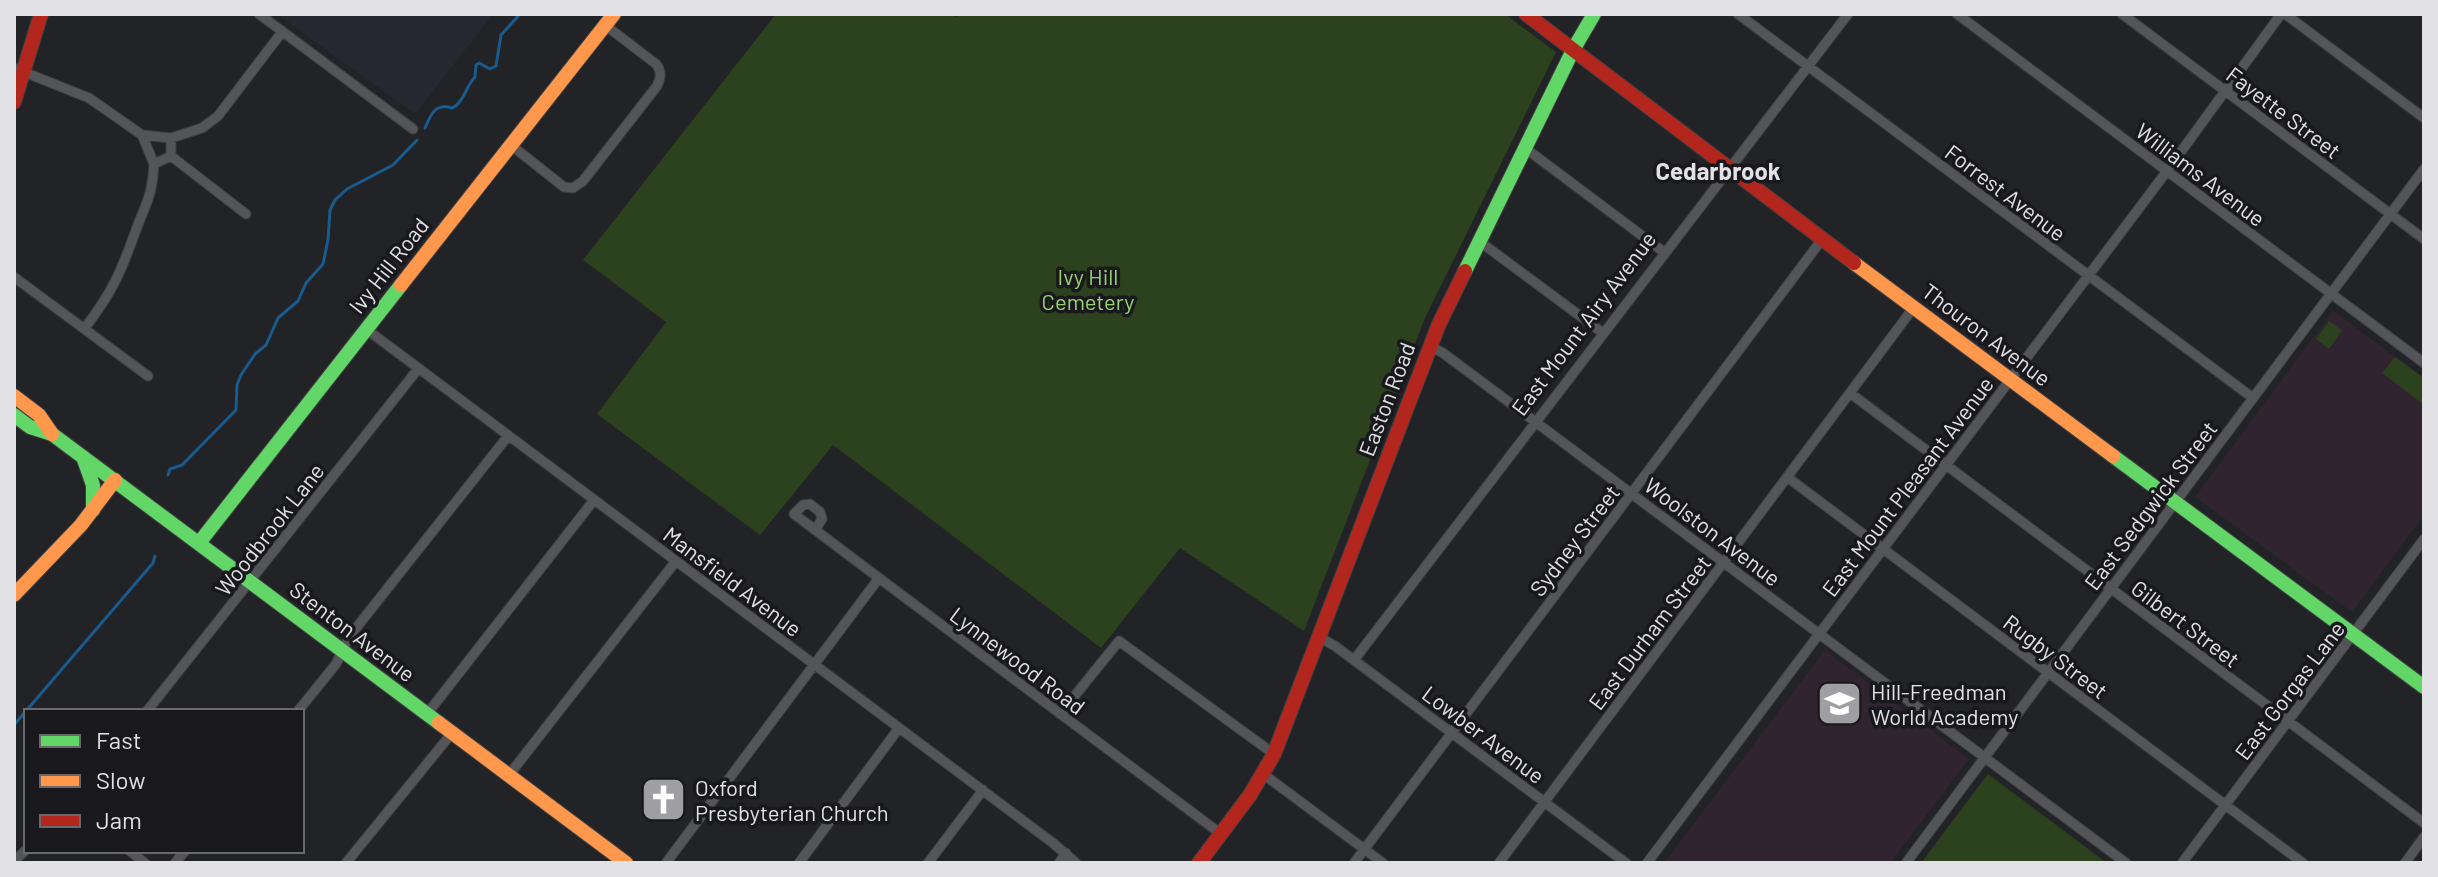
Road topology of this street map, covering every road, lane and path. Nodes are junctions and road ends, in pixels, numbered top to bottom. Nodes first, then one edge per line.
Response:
1 (41, 14) edge
2 (259, 14) edge
3 (1526, 14) edge
4 (1594, 14) edge
5 (1738, 14) edge
6 (1848, 14) edge
7 (1957, 14) edge
8 (2122, 14) edge
9 (2283, 14) edge
10 (610, 19) edge
11 (282, 32) junction
12 (1573, 50) junction
13 (1808, 66) junction
14 (18, 70) edge
15 (2225, 90) junction
16 (14, 102) edge
17 (2424, 118) edge
18 (413, 129) dead end
19 (142, 135) junction
20 (171, 138) junction
21 (511, 145) junction
22 (1525, 148) junction
23 (171, 156) junction
24 (154, 164) junction
25 (1729, 168) junction
26 (2424, 169) edge
27 (2167, 171) junction
28 (246, 214) dead end
29 (2390, 214) junction
30 (1823, 238) junction
31 (2424, 239) edge
32 (1479, 241) junction
33 (1665, 253) junction
34 (2087, 274) junction
35 (14, 277) edge
36 (2331, 293) junction
37 (1914, 307) junction
38 (84, 329) junction
39 (366, 329) junction
40 (1603, 333) junction
41 (1430, 346) junction
42 (2424, 363) edge
43 (418, 369) junction
44 (148, 376) dead end
45 (2009, 378) junction
46 (1850, 393) junction
47 (14, 396) edge
48 (2253, 398) junction
49 (14, 415) edge
50 (1535, 422) junction
51 (52, 434) junction
52 (508, 436) junction
53 (83, 456) junction
54 (1945, 464) junction
55 (1787, 477) junction
56 (115, 480) junction
57 (1631, 493) junction
58 (594, 500) junction
59 (2176, 502) junction
60 (93, 510) junction
61 (815, 530) junction
62 (2424, 539) edge
63 (199, 543) junction
64 (1882, 548) junction
65 (676, 561) junction
66 (1724, 562) junction
67 (879, 578) junction
68 (251, 583) junction
69 (2110, 588) junction
70 (14, 595) edge
71 (1819, 633) junction
72 (2353, 634) junction
73 (1319, 637) junction
74 (343, 651) junction
75 (1354, 660) junction
76 (815, 665) junction
77 (2048, 672) junction
78 (2424, 687) edge
79 (149, 709) edge
80 (300, 709) edge
81 (427, 714) junction
82 (1060, 714) junction
83 (2288, 721) junction
84 (899, 728) junction
85 (452, 733) junction
86 (1452, 733) junction
87 (1274, 754) junction
88 (1985, 757) junction
89 (1263, 774) junction
90 (509, 775) junction
91 (983, 790) junction
92 (1545, 802) junction
93 (2226, 805) junction
94 (2424, 823) edge
95 (1221, 834) junction
96 (2424, 837) edge
97 (1364, 849) junction
98 (1066, 853) junction
99 (346, 863) edge
100 (626, 863) edge
101 (666, 863) edge
102 (799, 863) edge
103 (928, 863) edge
104 (1059, 863) edge
105 (1076, 863) edge
106 (1199, 863) edge
107 (1354, 863) edge
108 (1383, 863) edge
109 (1499, 863) edge
110 (1626, 863) edge
111 (1647, 863) edge
112 (1906, 863) edge
113 (2126, 863) edge
114 (2182, 863) edge
115 (2303, 863) edge
116 (2405, 863) edge

1 - 14 main road
2 - 11 street
3 - 12 main road, Thouron Avenue
4 - 12 main road, Easton Road
5 - 13 street, Forrest Avenue
6 - 13 street, East Mount Airy Avenue
7 - 27 street, Williams Avenue
8 - 15 street, Fayette Street
9 - 15 street, East Mount Pleasant Avenue
9 - 17 street
10 - 21 main road, Ivy Hill Road
10 - 21 street
11 - 18 street
11 - 20 street
12 - 22 main road, Easton Road
12 - 25 main road, Thouron Avenue
13 - 25 street, East Mount Airy Avenue
13 - 34 street, Forrest Avenue
14 - 16 main road
14 - 19 street
15 - 27 street, East Mount Pleasant Avenue
15 - 29 street, Fayette Street
19 - 20 street
19 - 24 street
20 - 23 street
21 - 39 main road, Ivy Hill Road
22 - 32 main road, Easton Road
22 - 33 street
23 - 24 street
23 - 28 street
24 - 38 street
25 - 30 main road, Thouron Avenue
25 - 33 street, East Mount Airy Avenue
26 - 29 street, East Sedgwick Street
27 - 34 street, East Mount Pleasant Avenue
27 - 36 street, Williams Avenue
29 - 31 street, Fayette Street
29 - 36 street, East Sedgwick Street
30 - 37 main road, Thouron Avenue
30 - 57 street, Sydney Street
32 - 40 street
32 - 41 main road, Easton Road
33 - 40 street, East Mount Airy Avenue
34 - 45 street, East Mount Pleasant Avenue
34 - 48 street, Forrest Avenue
35 - 38 street
36 - 42 street, Williams Avenue
36 - 48 street, East Sedgwick Street
37 - 45 main road, Thouron Avenue
37 - 46 street, East Durham Street
38 - 44 street
39 - 43 street, Mansfield Avenue
39 - 63 main road, Ivy Hill Road
40 - 50 street, East Mount Airy Avenue
41 - 50 street, Woolston Avenue
41 - 73 main road, Easton Road
43 - 52 street, Mansfield Avenue
43 - 68 street, Woodbrook Lane
45 - 54 street, East Mount Pleasant Avenue
45 - 59 main road, Thouron Avenue
46 - 54 street, Gilbert Street
46 - 55 street, East Durham Street
47 - 51 main road, Stenton Avenue
48 - 59 street, East Sedgwick Street
49 - 51 main road, Stenton Avenue
50 - 57 street, Woolston Avenue
50 - 75 street, East Mount Airy Avenue
51 - 53 main road, Stenton Avenue
52 - 58 street, Mansfield Avenue
52 - 74 street
53 - 56 main road, Stenton Avenue
53 - 60 main road
54 - 64 street, East Mount Pleasant Avenue
54 - 69 street, Gilbert Street
55 - 64 street, Rugby Street
55 - 66 street, East Durham Street
56 - 60 main road
56 - 63 main road, Stenton Avenue
57 - 66 street, Woolston Avenue
57 - 86 street, Sydney Street
58 - 65 street, Mansfield Avenue
58 - 81 street
59 - 69 street, East Sedgwick Street
59 - 72 main road, Thouron Avenue
60 - 70 main road
61 - 61 street, Lynnewood Road
61 - 67 street, Lynnewood Road
62 - 72 street, East Gorgas Lane
63 - 68 main road, Stenton Avenue
64 - 71 street, East Mount Pleasant Avenue
64 - 77 street, Rugby Street
65 - 76 street, Mansfield Avenue
65 - 90 street
66 - 71 street, Woolston Avenue
66 - 92 street, East Durham Street
67 - 76 street
67 - 82 street, Lynnewood Road
68 - 74 main road, Stenton Avenue
68 - 79 street, Woodbrook Lane
69 - 77 street, East Sedgwick Street
69 - 83 street, Gilbert Street
71 - 88 street, Woolston Avenue
71 - 111 street, East Mount Pleasant Avenue
72 - 78 main road, Thouron Avenue
72 - 83 street, East Gorgas Lane
73 - 75 street, Lowber Avenue
73 - 87 main road, Easton Road
74 - 80 street
74 - 81 main road, Stenton Avenue
75 - 86 street, Lowber Avenue
76 - 84 street, Mansfield Avenue
76 - 101 street
77 - 88 street, East Sedgwick Street
77 - 93 street, Rugby Street
81 - 85 main road, Stenton Avenue
82 - 87 street
82 - 95 street, Lynnewood Road
83 - 93 street, East Gorgas Lane
83 - 94 street, Gilbert Street
84 - 91 street, Mansfield Avenue
84 - 102 street
85 - 90 main road, Stenton Avenue
85 - 99 street
86 - 92 street, Lowber Avenue
86 - 97 street, Sydney Street
87 - 89 main road, Easton Road
88 - 112 street, East Sedgwick Street
88 - 113 street, Woolston Avenue
89 - 95 main road
89 - 97 street
90 - 100 main road, Stenton Avenue
91 - 98 street, Mansfield Avenue
91 - 103 street
92 - 109 street, East Durham Street
92 - 110 street, Lowber Avenue
93 - 114 street, East Gorgas Lane
93 - 115 street, Rugby Street
95 - 106 main road
96 - 116 street
97 - 107 street, Sydney Street
97 - 108 street
98 - 104 street
98 - 105 street, Mansfield Avenue

